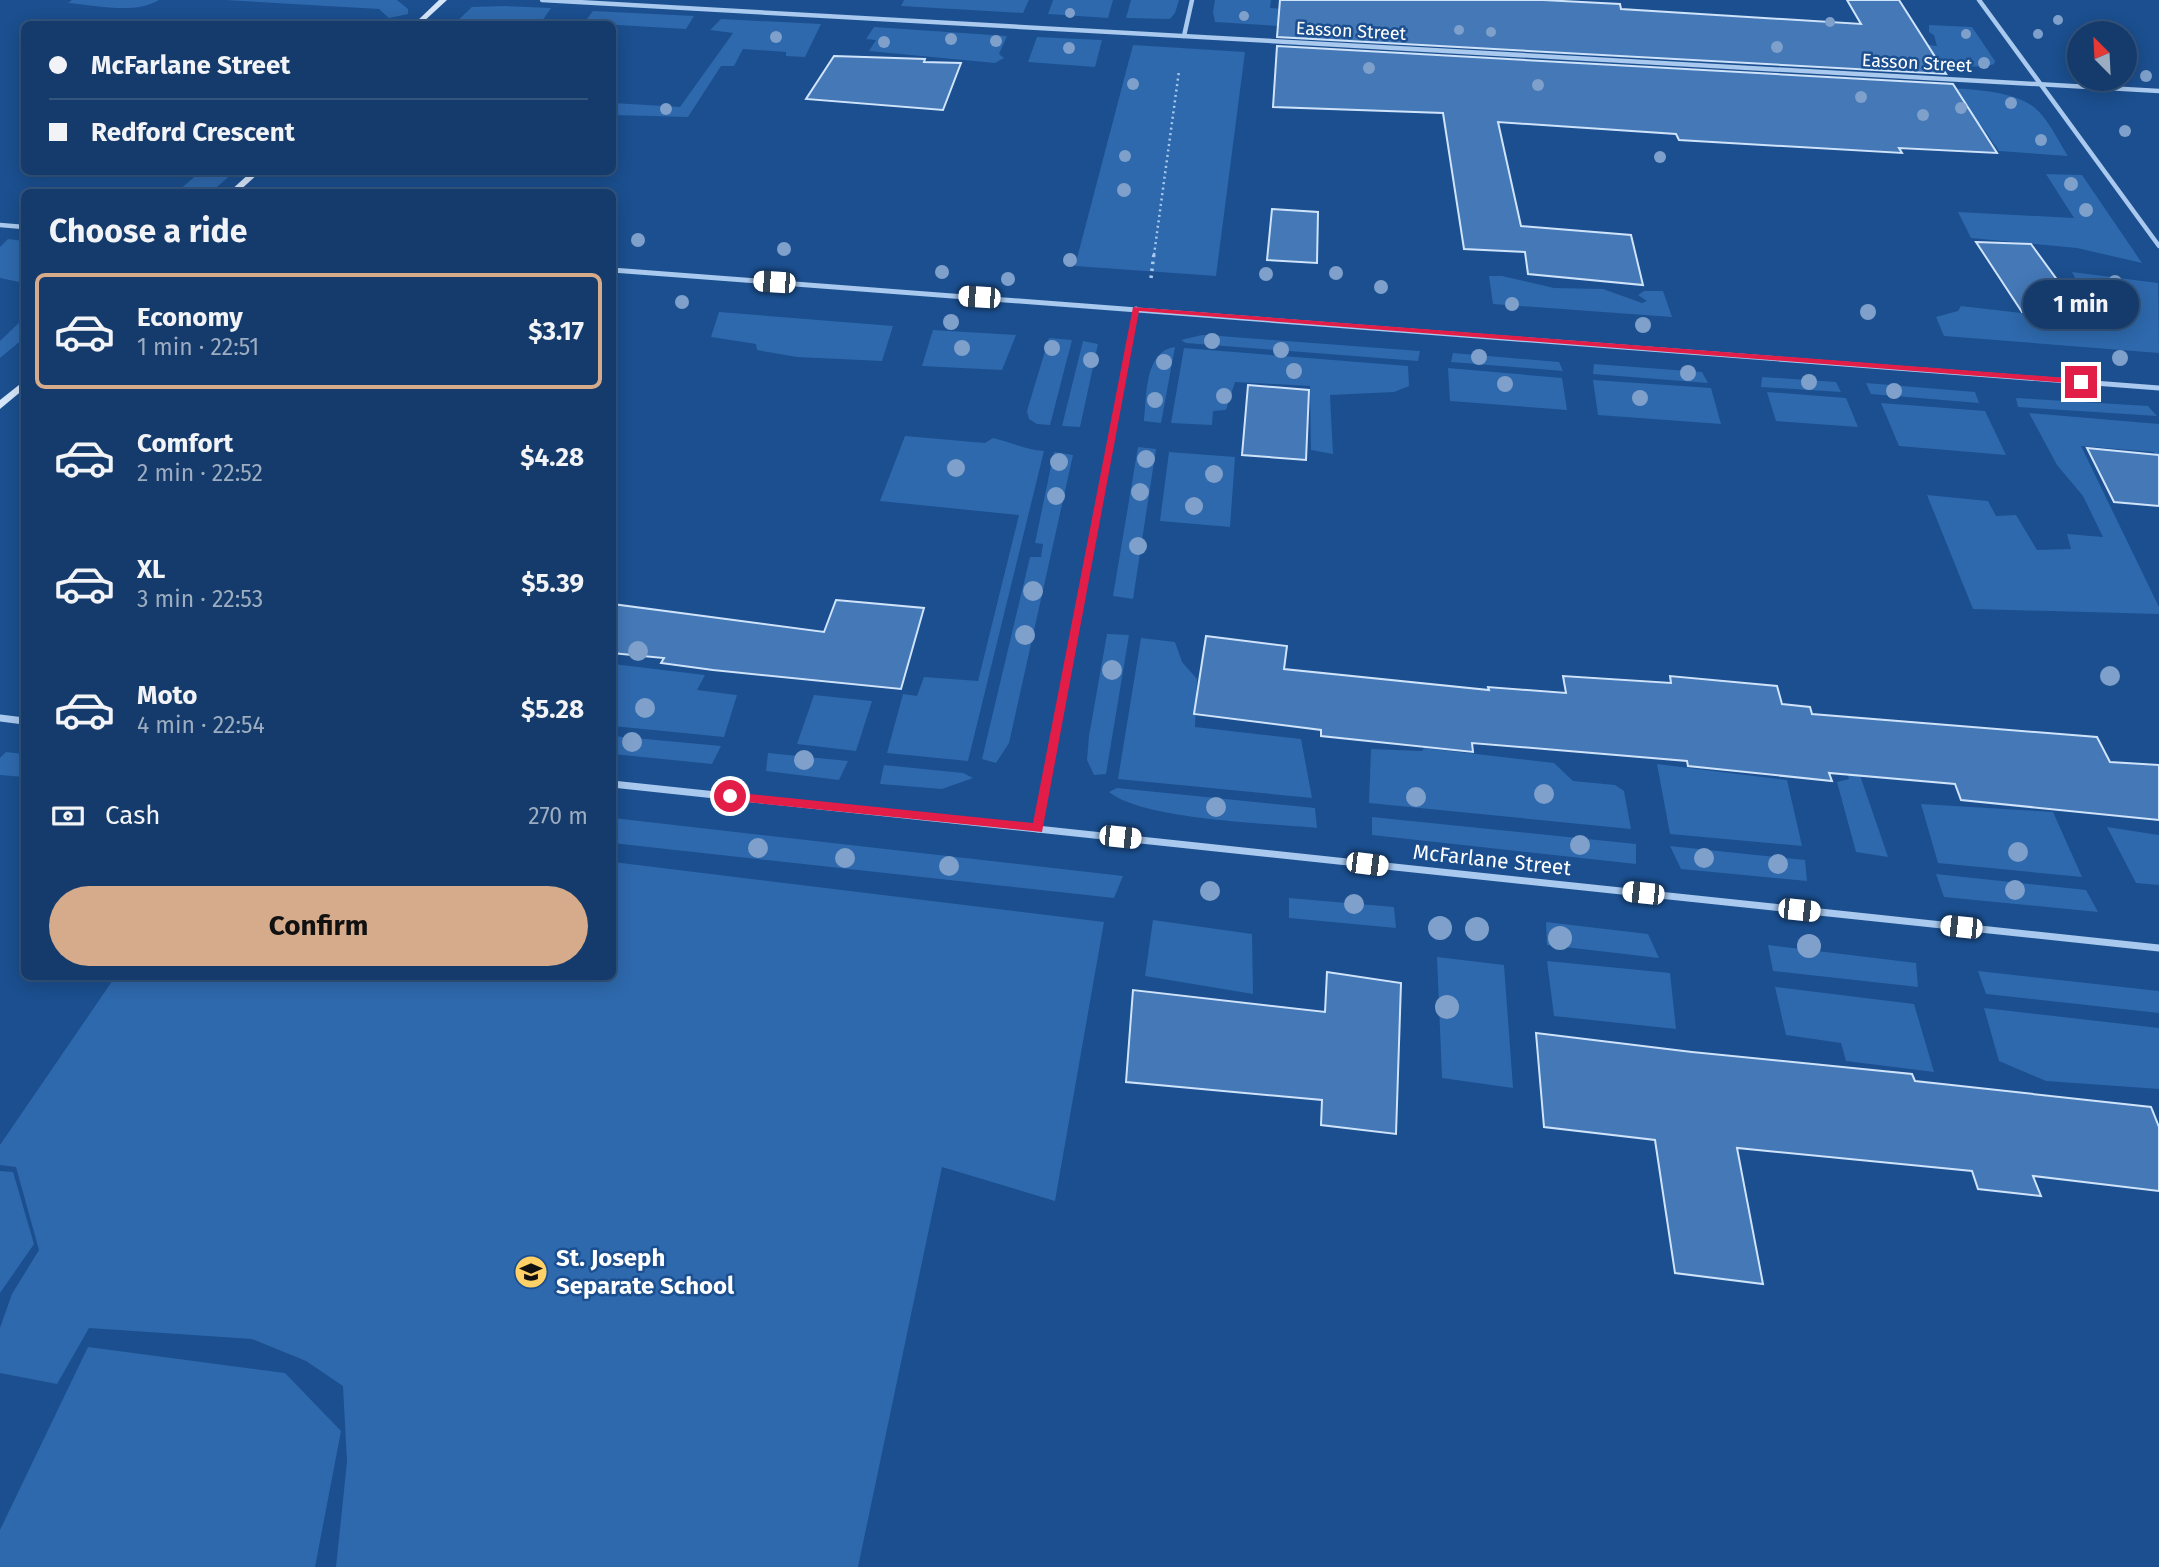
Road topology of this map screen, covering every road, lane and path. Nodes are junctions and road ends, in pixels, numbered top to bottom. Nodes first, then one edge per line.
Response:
1 (443, 0) edge
2 (542, 0) edge
3 (1192, 0) edge
4 (1979, 0) edge
5 (420, 21) edge
6 (1184, 36) junction
7 (2038, 84) junction
8 (2159, 91) edge
9 (253, 175) edge
10 (236, 189) edge
11 (0, 225) edge
12 (21, 227) edge
13 (2159, 246) edge
14 (616, 270) edge
15 (1151, 281) dead end
16 (1136, 309) junction
17 (21, 387) edge
18 (2159, 388) edge
19 (0, 406) edge
20 (0, 718) edge
21 (21, 721) edge
22 (616, 784) edge
23 (1038, 829) junction
24 (2159, 948) edge

1 - 5 street
2 - 6 street, Easson Street
3 - 6 street
4 - 7 street
6 - 7 street, Easson Street
6 - 15 path
7 - 8 street, Easson Street
7 - 13 street
9 - 10 street
11 - 12 street
14 - 16 street
16 - 18 street
16 - 23 street
17 - 19 street
20 - 21 street
22 - 23 street, McFarlane Street
23 - 24 street, McFarlane Street

